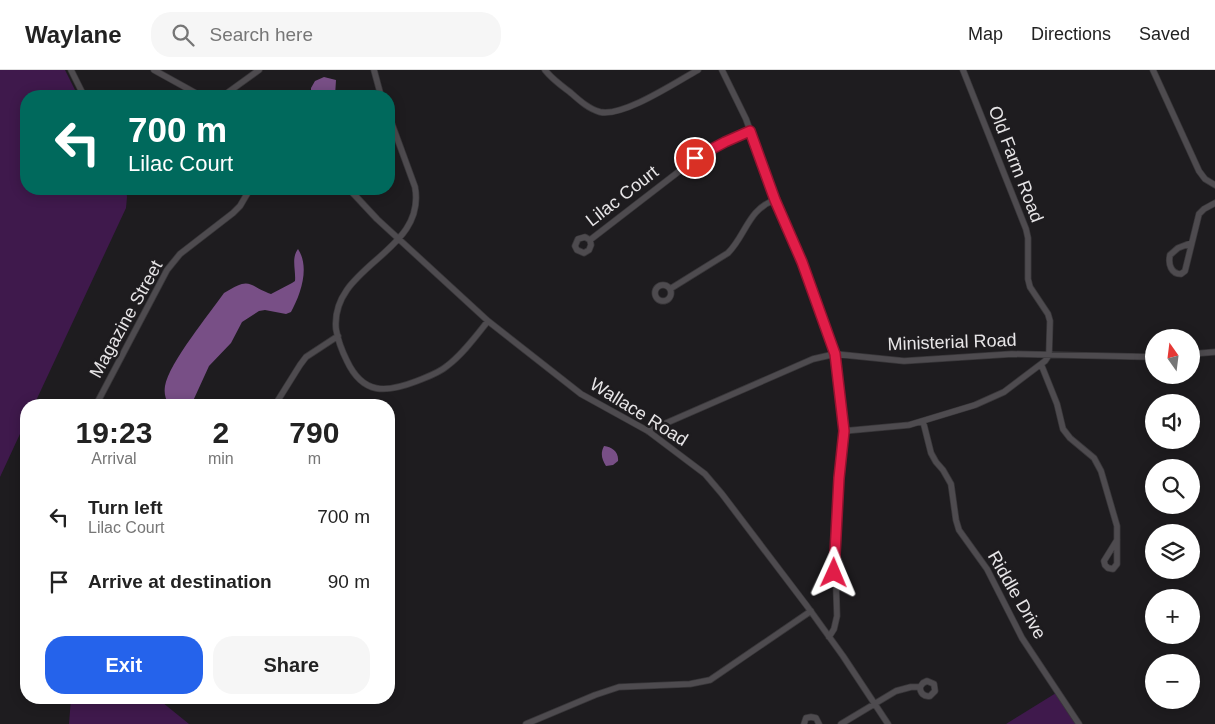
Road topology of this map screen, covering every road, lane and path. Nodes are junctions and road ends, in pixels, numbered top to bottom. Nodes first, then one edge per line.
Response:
1 (72, 70) edge
2 (154, 70) edge
3 (259, 70) edge
4 (374, 70) edge
5 (545, 70) edge
6 (698, 70) edge
7 (722, 70) edge
8 (963, 70) edge
9 (1153, 70) edge
10 (81, 90) edge
11 (190, 90) edge
12 (231, 90) edge
13 (379, 90) edge
14 (750, 131) junction
15 (395, 132) edge
16 (1215, 185) edge
17 (246, 195) edge
18 (354, 195) edge
19 (775, 200) junction
20 (1215, 202) edge
21 (399, 239) junction
22 (590, 240) dead end
23 (1191, 242) junction
24 (670, 289) dead end
25 (488, 321) junction
26 (338, 336) junction
27 (1215, 352) edge
28 (1200, 353) edge
29 (835, 354) junction
30 (1048, 355) junction
31 (1145, 357) edge
32 (1041, 364) junction
33 (99, 399) edge
34 (279, 399) edge
35 (923, 421) junction
36 (648, 431) junction
37 (844, 431) junction
38 (1117, 540) dead end
39 (810, 611) junction
40 (829, 637) junction
41 (920, 687) dead end
42 (875, 704) junction
43 (526, 724) edge
44 (804, 724) edge
45 (819, 724) edge
46 (840, 724) edge
47 (888, 724) edge
48 (1079, 724) edge

1 - 10 street
2 - 11 street
3 - 12 street
4 - 13 street
5 - 6 street
7 - 14 street
8 - 30 street, Old Farm Road
9 - 16 street
14 - 19 street
14 - 22 street, Lilac Court
15 - 21 street
17 - 33 street, Magazine Street
18 - 21 street, Wallace Road
19 - 24 street
19 - 29 street
20 - 23 street
21 - 25 street, Wallace Road
21 - 26 street
23 - 23 street
25 - 26 street
25 - 36 street, Wallace Road
26 - 34 street
27 - 28 street
29 - 30 street, Ministerial Road
29 - 36 street, Ministerial Road
29 - 37 street
30 - 31 street, Ministerial Road
30 - 32 street
32 - 35 street
32 - 38 street
35 - 37 street
35 - 48 street, Riddle Drive
36 - 39 street, Wallace Road
37 - 40 street
39 - 40 street, Wallace Road
39 - 43 street
40 - 42 street, Wallace Road
41 - 42 street
42 - 46 street
42 - 47 street, Wallace Road
44 - 45 street

